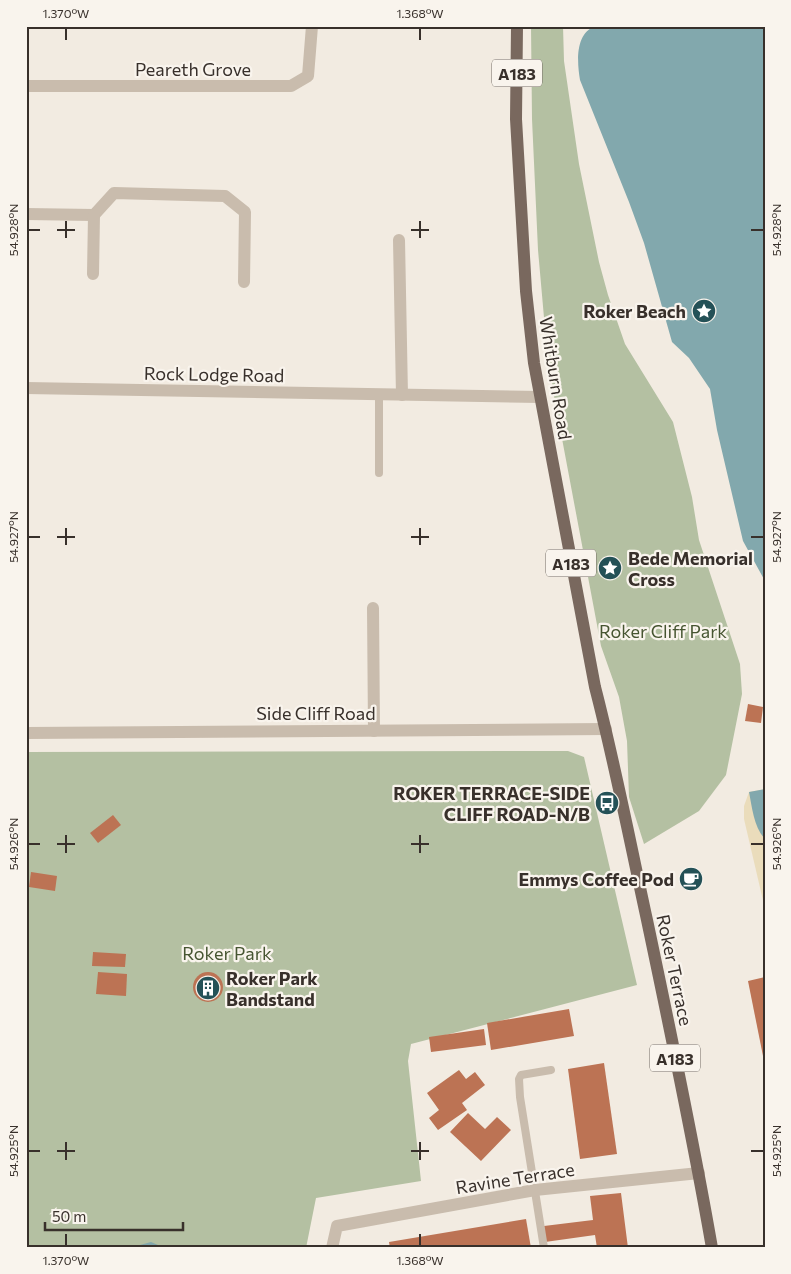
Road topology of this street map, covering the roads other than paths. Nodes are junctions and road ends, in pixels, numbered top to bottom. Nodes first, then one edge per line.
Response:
1 (312, 26) edge
2 (517, 26) edge
3 (26, 86) edge
4 (26, 214) edge
5 (94, 214) junction
6 (399, 240) dead end
7 (93, 274) dead end
8 (244, 282) dead end
9 (26, 388) edge
10 (379, 394) junction
11 (402, 395) junction
12 (540, 397) junction
13 (379, 472) dead end
14 (373, 608) dead end
15 (606, 729) junction
16 (374, 730) junction
17 (26, 733) edge
18 (551, 1070) dead end
19 (699, 1173) junction
20 (535, 1190) junction
21 (332, 1248) edge
22 (544, 1248) edge
23 (712, 1248) edge

1 - 3 street, Peareth Grove
2 - 12 main road, Whitburn Road / A183
4 - 5 street
5 - 7 street
5 - 8 street
6 - 11 street
9 - 10 street, Rock Lodge Road
10 - 11 street, Rock Lodge Road
10 - 13 lane
11 - 12 street, Rock Lodge Road
12 - 15 main road, Whitburn Road / A183
14 - 16 street
15 - 16 street, Side Cliff Road
15 - 19 main road, Roker Terrace / A183
16 - 17 street, Side Cliff Road
18 - 20 lane
19 - 20 street, Ravine Terrace
19 - 23 main road, Roker Terrace / A183
20 - 21 street, Ravine Terrace
20 - 22 lane

